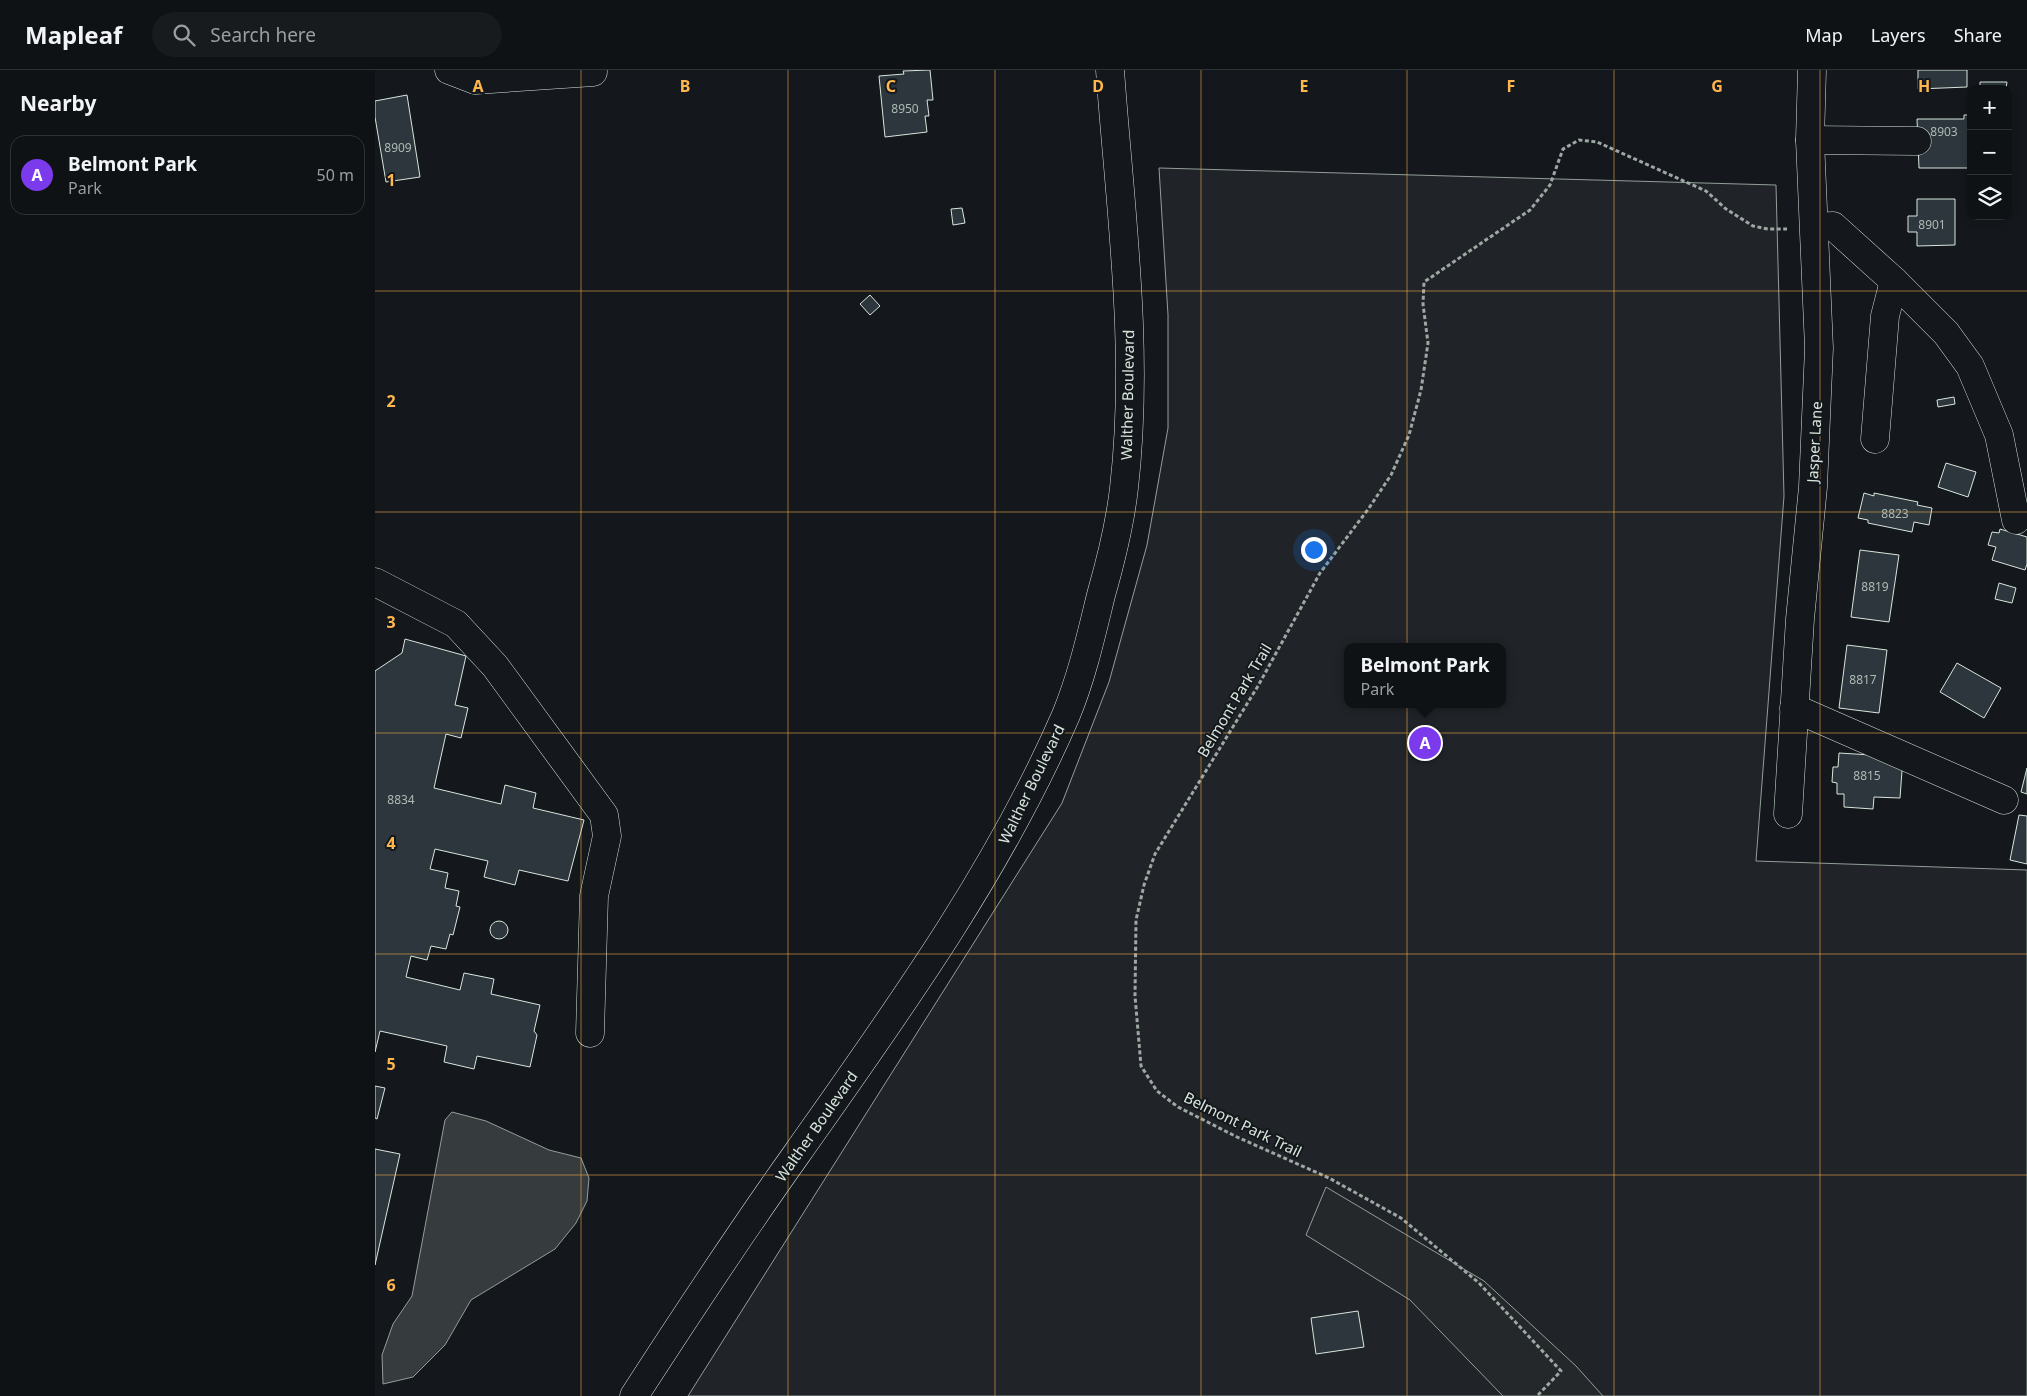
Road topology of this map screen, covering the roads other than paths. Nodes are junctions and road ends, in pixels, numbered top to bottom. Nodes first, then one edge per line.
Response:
1 (449, 70) edge
2 (1110, 70) edge
3 (1812, 70) edge
4 (593, 72) dead end
5 (1810, 140) junction
6 (1917, 142) dead end
7 (1815, 228) junction
8 (1894, 281) junction
9 (1875, 439) dead end
10 (2016, 520) dead end
11 (375, 582) edge
12 (1795, 708) junction
13 (2004, 800) dead end
14 (1788, 814) dead end
15 (589, 1033) dead end
16 (634, 1396) edge

1 - 4 main road
2 - 16 main road, Walther Boulevard
3 - 5 main road, Jasper Lane
5 - 6 main road
5 - 7 main road, Jasper Lane
7 - 8 main road
7 - 12 main road, Jasper Lane
8 - 9 main road
8 - 10 main road
11 - 15 main road
12 - 13 main road
12 - 14 main road, Jasper Lane

